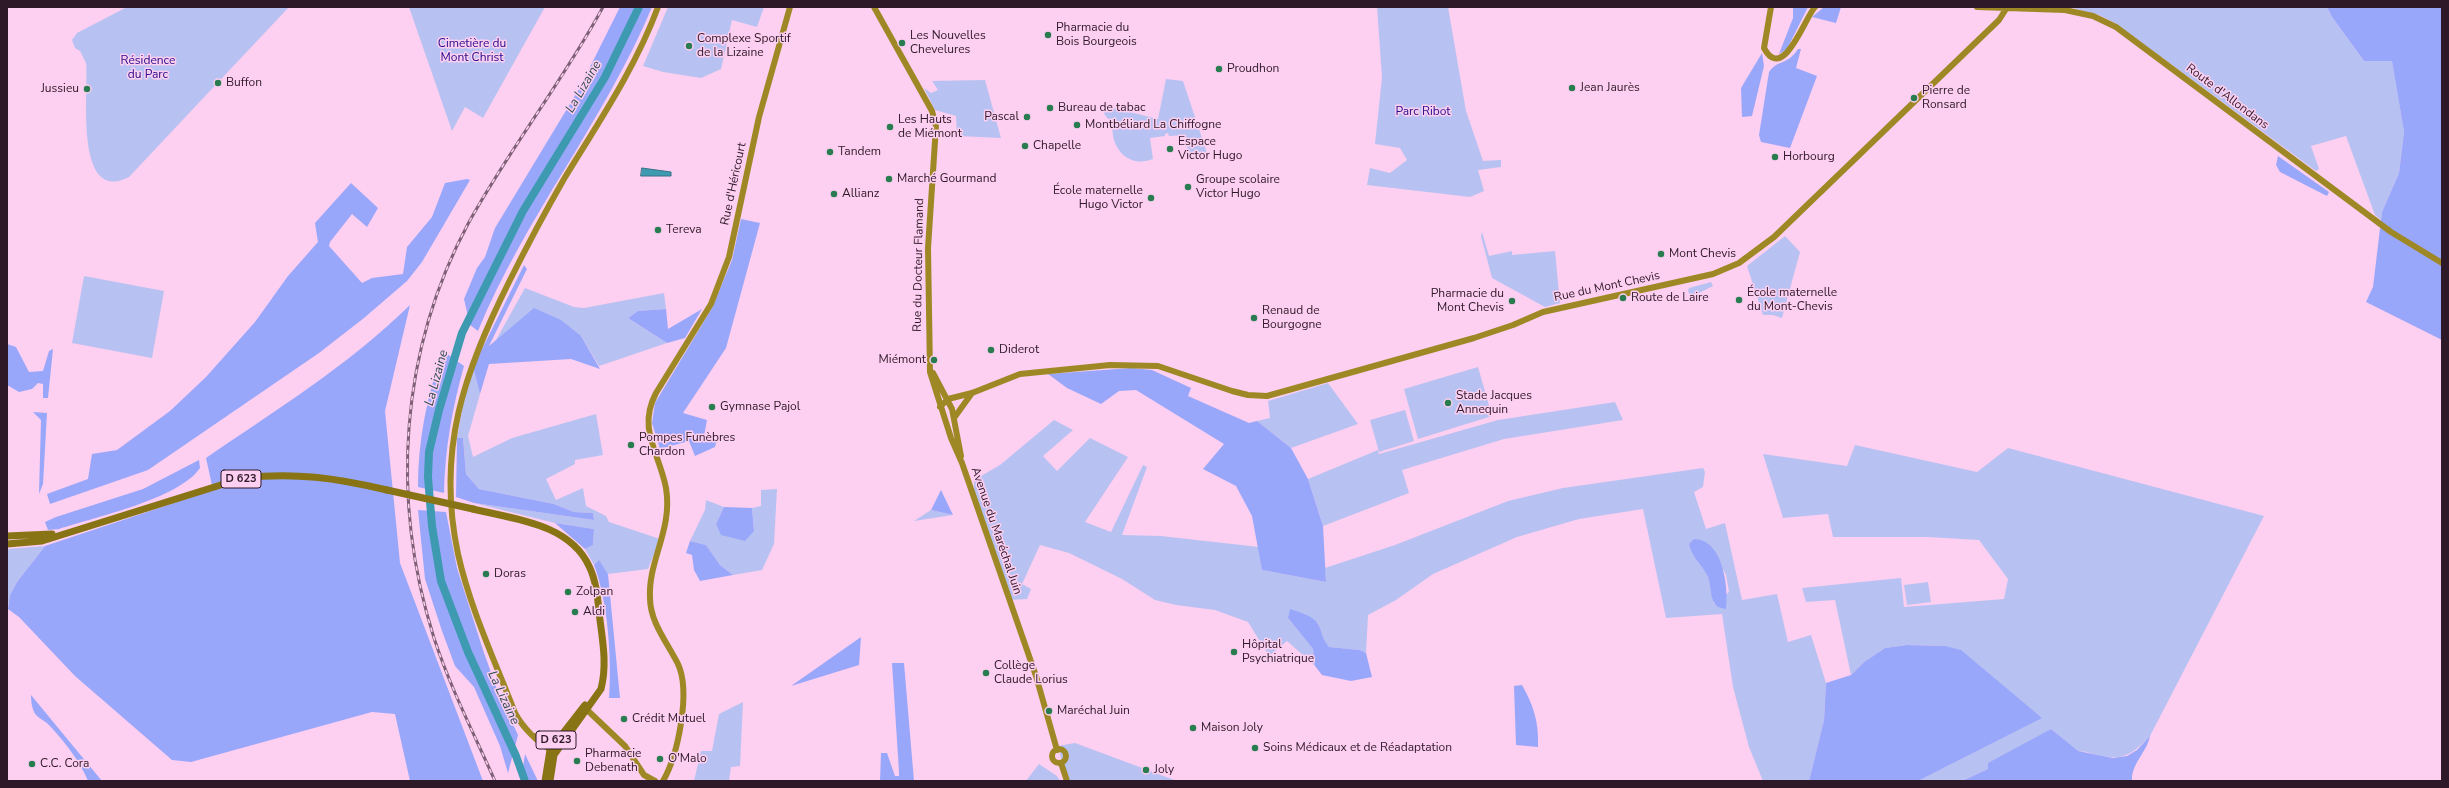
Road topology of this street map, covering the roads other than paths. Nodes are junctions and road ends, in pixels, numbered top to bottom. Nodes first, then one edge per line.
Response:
1 (658, 7) edge
2 (790, 7) edge
3 (874, 7) edge
4 (1771, 7) edge
5 (1815, 7) edge
6 (1977, 7) edge
7 (2006, 9) junction
8 (2442, 263) edge
9 (929, 356) junction
10 (972, 393) junction
11 (948, 399) junction
12 (940, 407) junction
13 (943, 416) junction
14 (954, 418) junction
15 (962, 463) junction
16 (80, 529) junction
17 (7, 536) edge
18 (7, 544) edge
19 (586, 709) junction
20 (555, 748) junction
21 (1057, 750) junction
22 (1061, 763) junction
23 (545, 781) edge
24 (550, 781) edge
25 (655, 781) edge
26 (663, 781) edge
27 (1067, 781) edge

1 - 20 street
2 - 26 street, Rue d'Héricourt
3 - 9 street, Rue du Docteur Flamand
4 - 5 street
6 - 7 street, Route d'Allondans
7 - 8 street, Route d'Allondans
7 - 10 street, Rue du Mont Chevis
9 - 11 street, Avenue du Maréchal Juin
9 - 12 street, Avenue du Maréchal Juin
10 - 11 street, Rue du Mont Chevis
10 - 14 street
11 - 12 street
11 - 14 street, Avenue du Maréchal Juin
12 - 13 street, Avenue du Maréchal Juin
13 - 14 street
13 - 15 street, Avenue du Maréchal Juin
14 - 15 street, Avenue du Maréchal Juin
15 - 21 street, Avenue du Maréchal Juin
16 - 17 main road, D 623
16 - 18 main road, D 623
16 - 19 main road, D 623, bridge
19 - 20 main road, D 623
19 - 25 street
20 - 23 main road, D 623
20 - 24 main road, D 623
21 - 22 street
21 - 22 street
22 - 27 street

